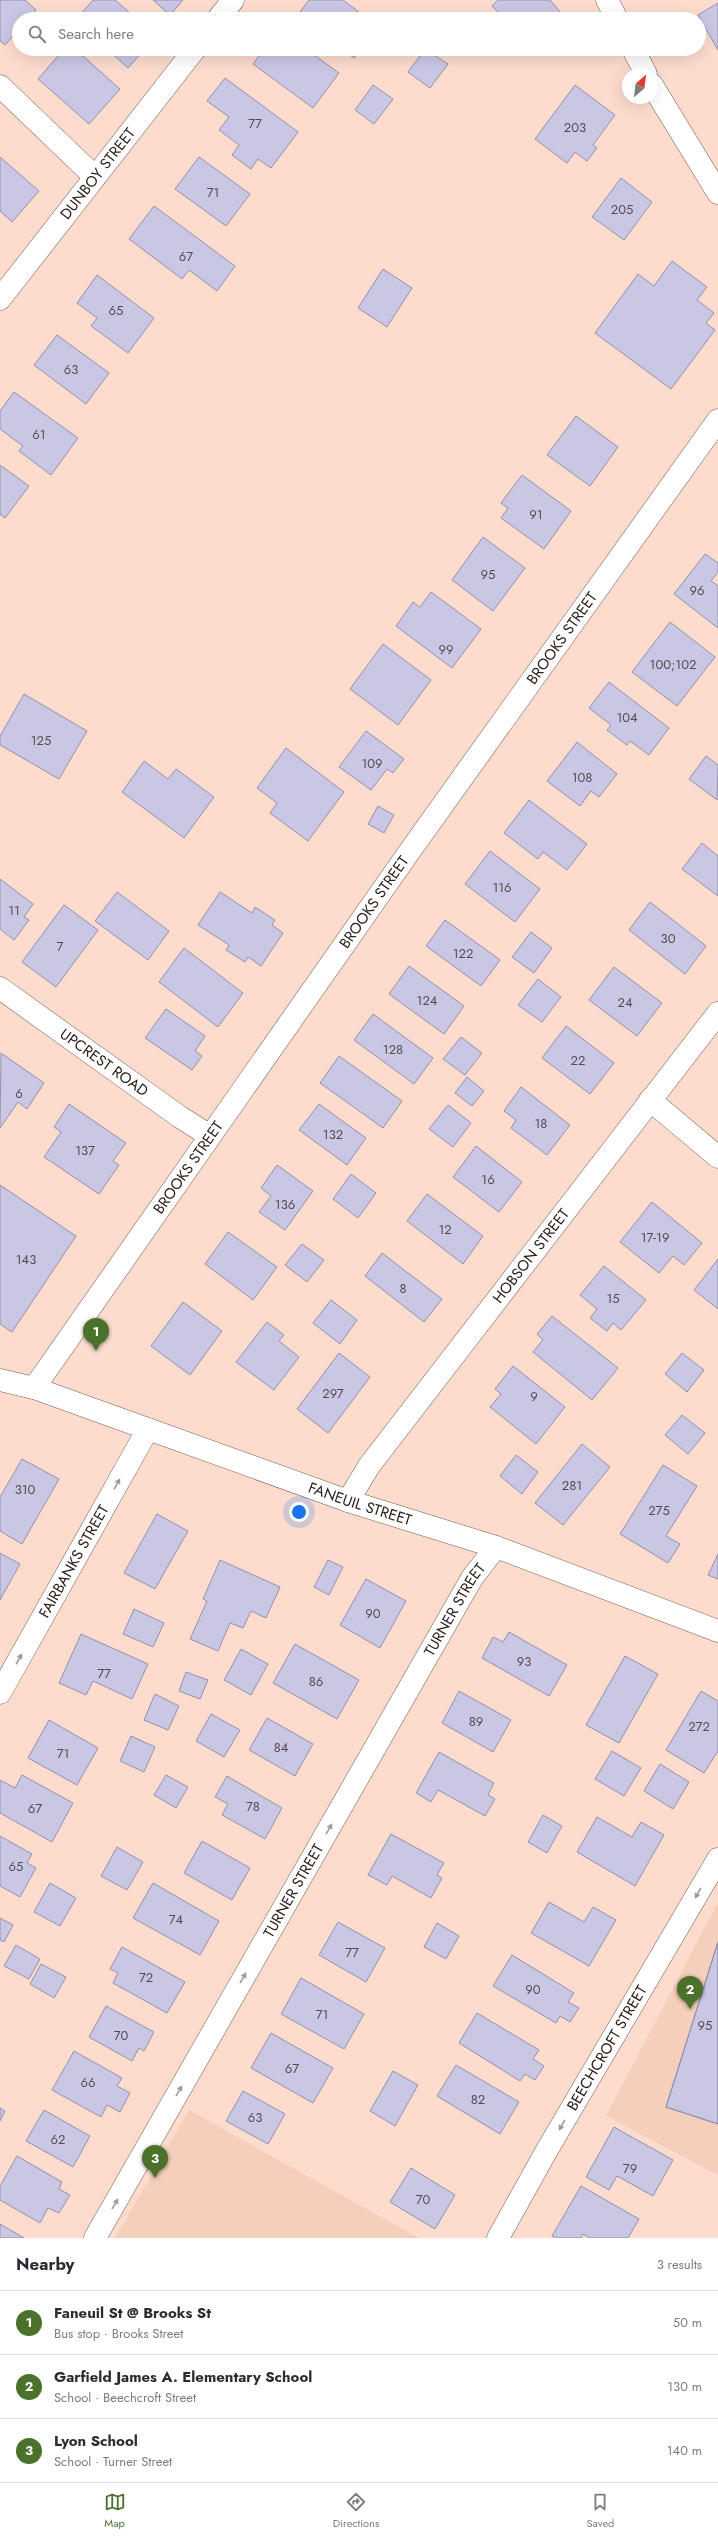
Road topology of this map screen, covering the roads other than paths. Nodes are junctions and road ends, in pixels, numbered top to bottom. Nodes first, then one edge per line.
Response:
1 (233, 0) edge
2 (607, 0) edge
3 (224, 12) edge
4 (613, 12) edge
5 (190, 56) edge
6 (637, 56) edge
7 (643, 68) edge
8 (0, 86) edge
9 (658, 94) edge
10 (95, 177) junction
11 (718, 193) edge
12 (0, 299) edge
13 (718, 420) edge
14 (0, 988) edge
15 (718, 1013) edge
16 (650, 1100) junction
17 (210, 1136) junction
18 (718, 1157) edge
19 (0, 1380) edge
20 (34, 1388) junction
21 (148, 1428) junction
22 (348, 1501) junction
23 (496, 1547) junction
24 (718, 1631) edge
25 (0, 1693) edge
26 (718, 1859) edge
27 (95, 2238) edge
28 (498, 2238) edge

1 - 3 street
2 - 4 street
5 - 10 street, DUNBOY STREET
6 - 7 street
8 - 10 street
9 - 11 street
10 - 12 street, DUNBOY STREET
13 - 17 street, BROOKS STREET
14 - 17 street, UPCREST ROAD
15 - 16 street, HOBSON STREET
16 - 18 street
16 - 22 street, HOBSON STREET
17 - 20 street, BROOKS STREET
19 - 20 street, FANEUIL STREET
20 - 21 street, FANEUIL STREET
21 - 22 street, FANEUIL STREET
25 -> 21 street, FAIRBANKS STREET
22 - 23 street, FANEUIL STREET
23 - 24 street, FANEUIL STREET
27 -> 23 street, TURNER STREET
26 -> 28 street, BEECHCROFT STREET

